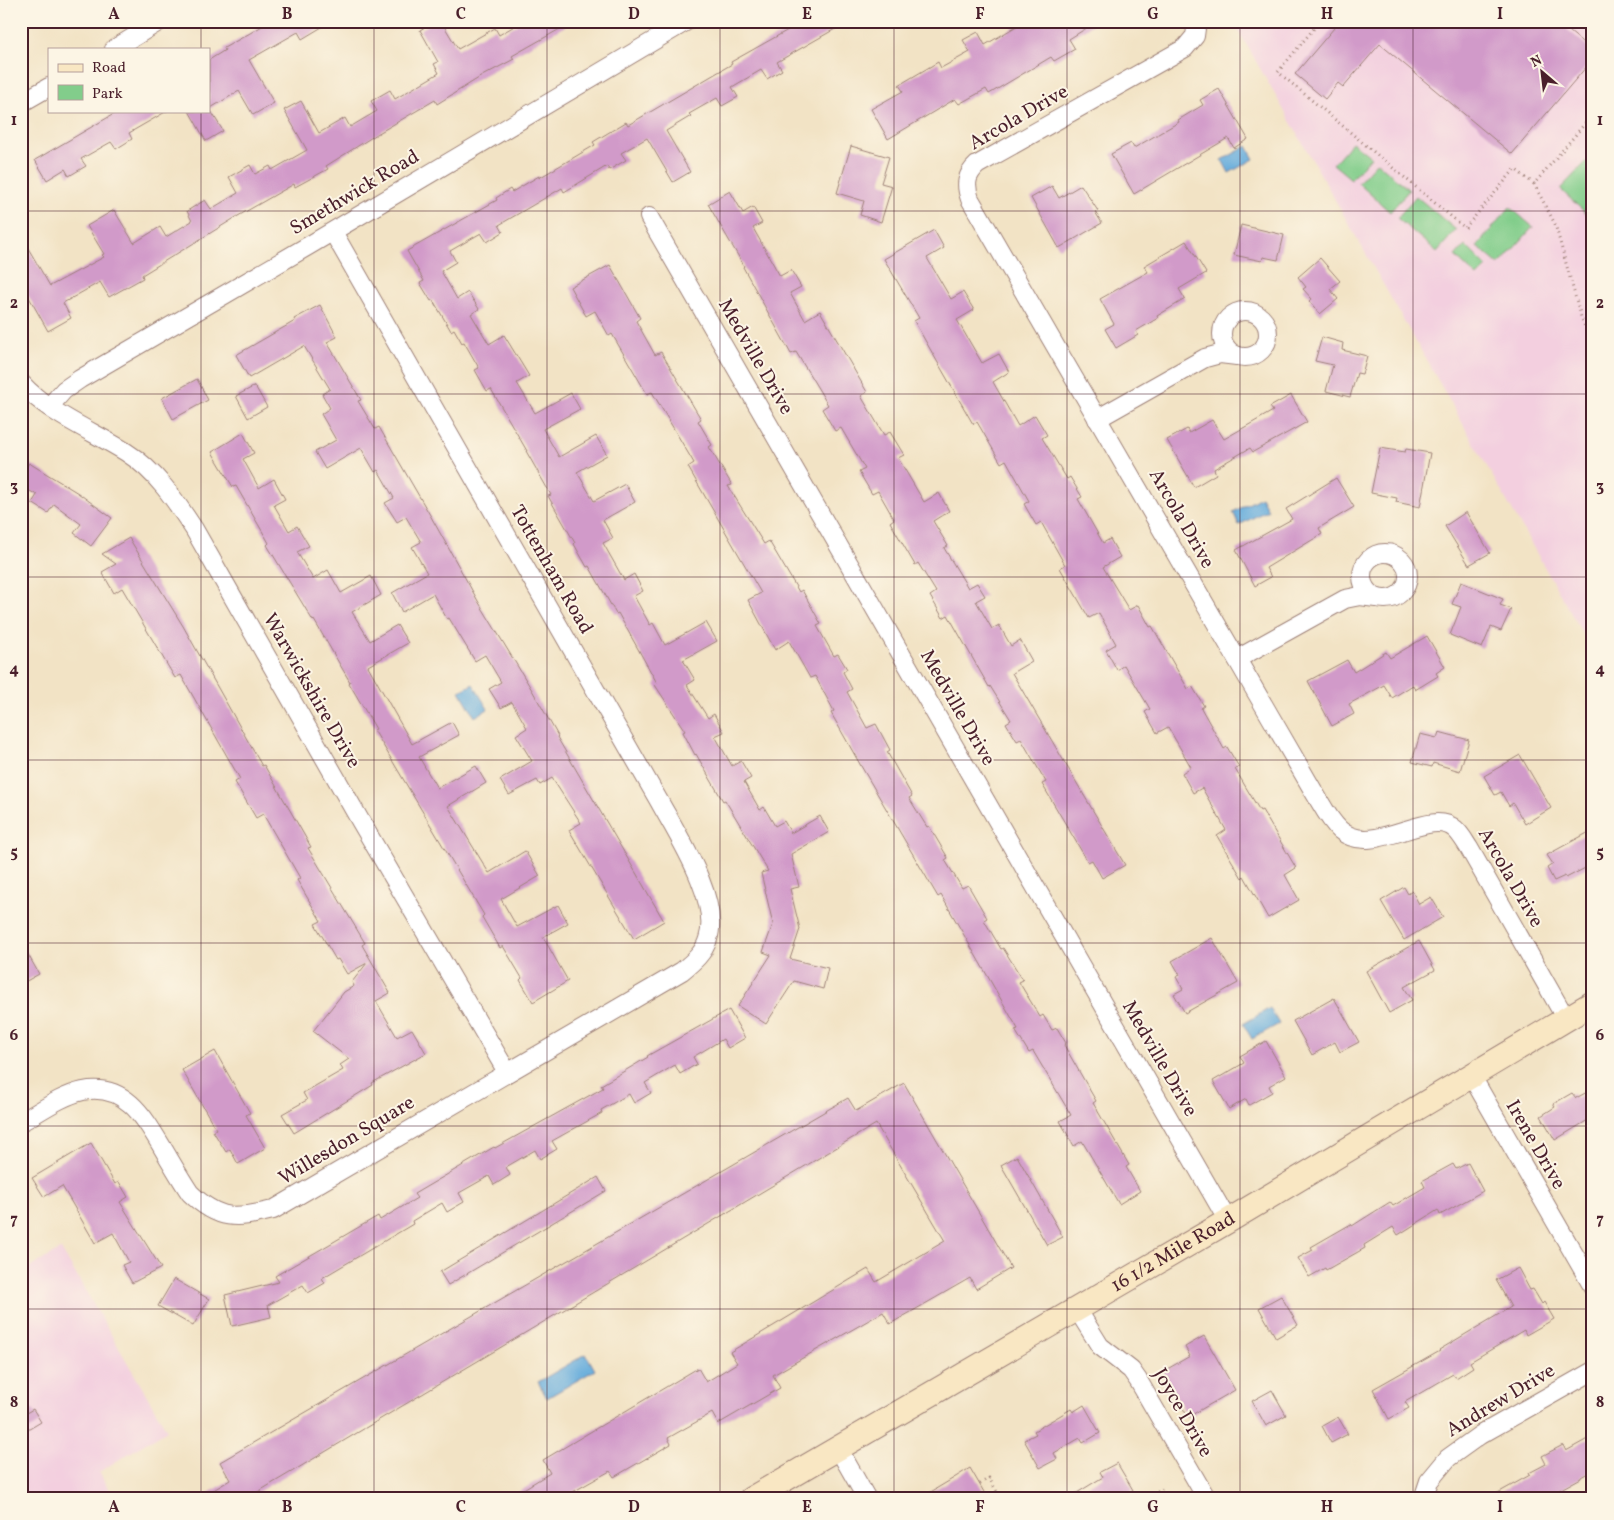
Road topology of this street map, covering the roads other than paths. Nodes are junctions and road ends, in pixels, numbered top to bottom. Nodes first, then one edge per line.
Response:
1 (160, 21) edge
2 (687, 21) edge
3 (1196, 21) edge
4 (116, 48) edge
5 (48, 88) edge
6 (21, 103) edge
7 (649, 217) dead end
8 (333, 232) junction
9 (1222, 332) junction
10 (1237, 356) junction
11 (1205, 358) junction
12 (21, 383) edge
13 (49, 407) junction
14 (1098, 419) junction
15 (1362, 573) junction
16 (1376, 598) junction
17 (1345, 599) junction
18 (1238, 660) junction
19 (709, 938) joint
20 (1593, 1003) edge
21 (1566, 1019) junction
22 (507, 1072) junction
23 (1471, 1075) junction
24 (21, 1122) edge
25 (1228, 1221) junction
26 (1593, 1287) edge
27 (1077, 1309) junction
28 (1593, 1371) edge
29 (838, 1448) junction
30 (752, 1499) edge
31 (868, 1499) edge
32 (1207, 1499) edge
33 (1423, 1499) edge

1 - 4 street
2 - 8 street, Smethwick Road
3 - 14 street, Arcola Drive
5 - 6 street
7 - 25 street, Medville Drive
8 - 13 street, Smethwick Road
8 - 19 street, Tottenham Road
9 - 10 street
9 - 10 street
9 - 11 street
10 - 11 street
11 - 14 street
12 - 13 street, Warwickshire Drive
13 - 22 street, Warwickshire Drive
14 - 18 street, Arcola Drive
15 - 16 street
15 - 16 street
15 - 17 street
16 - 17 street
17 - 18 street
18 - 21 street, Arcola Drive
19 - 22 street, Willesdon Square
20 - 21 street, 16 1/2 Mile Road
21 - 23 street, 16 1/2 Mile Road
22 - 24 street, Willesdon Square
23 - 25 street, 16 1/2 Mile Road
23 - 26 street, Irene Drive
25 - 27 street, 16 1/2 Mile Road
27 - 29 street, 16 1/2 Mile Road
27 - 32 street, Joyce Drive
28 - 33 street, Andrew Drive
29 - 30 street, 16 1/2 Mile Road
29 - 31 street

